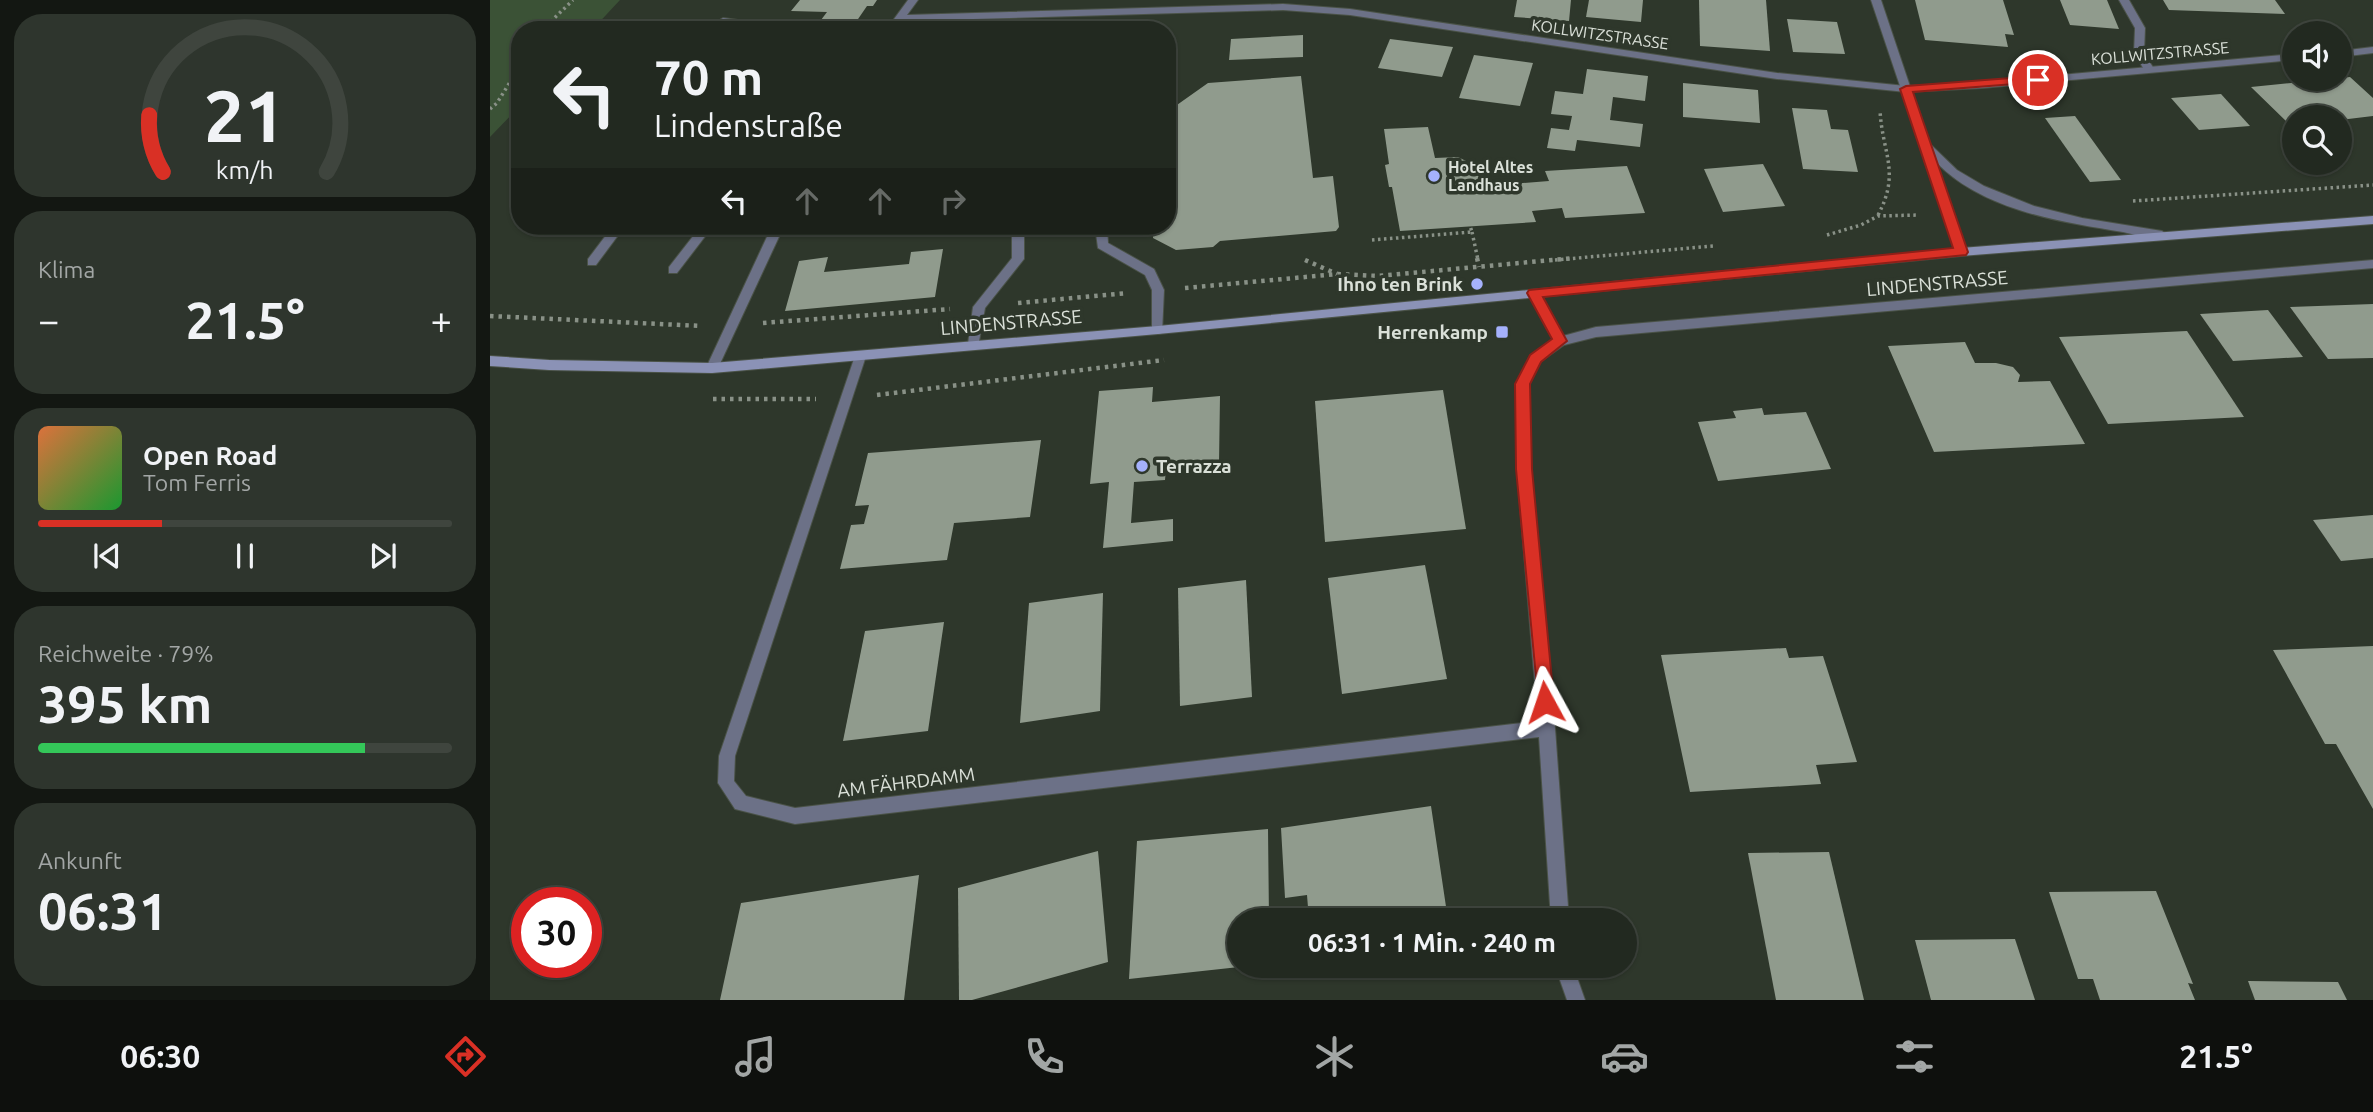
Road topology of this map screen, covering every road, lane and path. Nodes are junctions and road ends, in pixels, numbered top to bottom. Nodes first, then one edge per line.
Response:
1 (573, 0) edge
2 (914, 0) edge
3 (1876, 0) edge
4 (2124, 0) edge
5 (1284, 3) edge
6 (901, 18) junction
7 (551, 21) edge
8 (898, 21) edge
9 (2373, 50) edge
10 (2352, 53) edge
11 (2282, 58) edge
12 (2149, 69) junction
13 (511, 80) edge
14 (1906, 89) junction
15 (490, 109) edge
16 (1925, 144) junction
17 (2373, 185) edge
18 (2129, 201) dead end
19 (2373, 220) edge
20 (1470, 226) dead end
21 (1472, 232) junction
22 (612, 235) edge
23 (701, 235) edge
24 (775, 235) edge
25 (1018, 235) edge
26 (1101, 235) edge
27 (2162, 235) junction
28 (1817, 236) dead end
29 (1372, 240) dead end
30 (1722, 245) dead end
31 (1961, 252) junction
32 (1305, 260) dead end
33 (592, 262) dead end
34 (2373, 264) edge
35 (1479, 267) junction
36 (673, 270) dead end
37 (1338, 274) junction
38 (1158, 290) junction
39 (1534, 293) junction
40 (979, 307) junction
41 (490, 316) edge
42 (732, 325) junction
43 (1158, 330) junction
44 (1560, 341) junction
45 (974, 344) junction
46 (860, 356) junction
47 (490, 361) edge
48 (712, 368) junction
49 (1548, 728) junction
50 (1559, 908) edge
51 (1568, 978) edge
52 (1576, 1000) edge

1 - 7 path
2 - 6 street
3 - 14 street
4 - 12 street
5 - 6 street, KOLLWITZSTRASSE
5 - 14 street, KOLLWITZSTRASSE
6 - 8 street
9 - 10 street
11 - 12 street, KOLLWITZSTRASSE
12 - 14 street, KOLLWITZSTRASSE
13 - 15 path
14 - 16 street
14 - 28 path
16 - 27 street
16 - 31 street
17 - 18 path
19 - 27 main road, LINDENSTRASSE
20 - 21 path
21 - 29 path
21 - 35 path
22 - 33 street
23 - 36 street
24 - 42 street
25 - 40 street
26 - 38 street
27 - 31 main road, LINDENSTRASSE
30 - 35 path
31 - 39 main road, LINDENSTRASSE
32 - 37 path
34 - 44 street, LINDENSTRASSE
35 - 37 path
37 - 38 path
38 - 40 path
38 - 43 street
39 - 43 main road, LINDENSTRASSE
39 - 44 street
40 - 42 path
40 - 45 street
41 - 42 path
42 - 48 street
43 - 45 main road, LINDENSTRASSE
44 - 49 street
45 - 46 main road, LINDENSTRASSE
46 - 48 main road, LINDENSTRASSE
46 - 49 street, AM FÄHRDAMM
47 - 48 main road, LINDENSTRASSE
49 - 50 street
51 - 52 street

